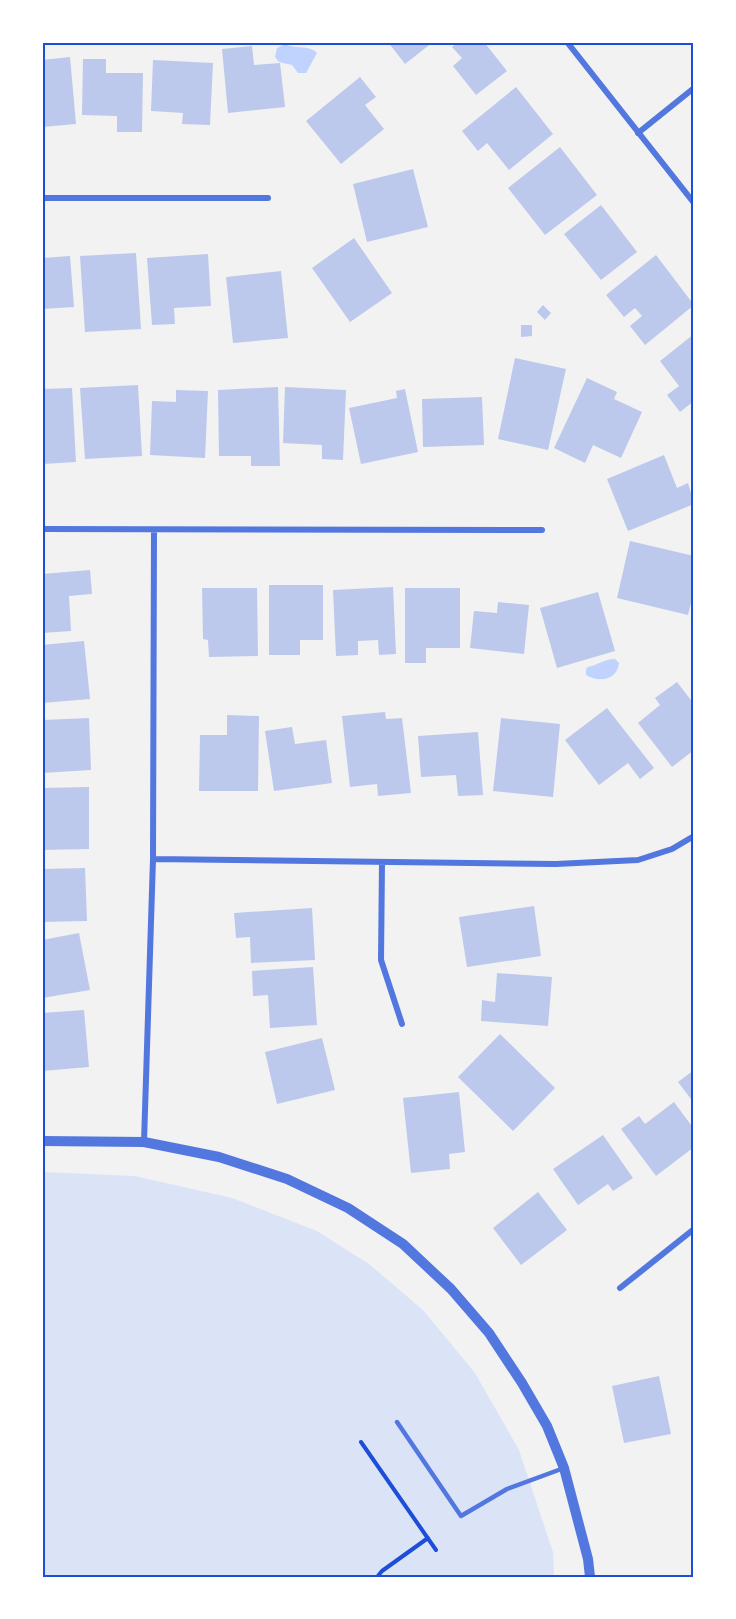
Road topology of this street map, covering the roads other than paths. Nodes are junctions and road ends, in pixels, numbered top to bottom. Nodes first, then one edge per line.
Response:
1 (567, 42) edge
2 (694, 88) edge
3 (638, 133) junction
4 (42, 198) edge
5 (268, 198) dead end
6 (694, 203) edge
7 (42, 529) edge
8 (153, 530) junction
9 (542, 530) dead end
10 (694, 836) edge
11 (153, 859) junction
12 (382, 862) junction
13 (402, 1024) dead end
14 (42, 1141) edge
15 (144, 1142) junction
16 (694, 1229) edge
17 (620, 1288) dead end
18 (397, 1422) dead end
19 (564, 1468) junction
20 (590, 1577) edge

1 - 3 street
2 - 3 street
3 - 6 street
4 - 5 street
7 - 8 street
8 - 9 street
8 - 11 street
10 - 12 street
11 - 12 street
11 - 15 street
12 - 13 street
14 - 15 street
15 - 19 street
16 - 17 street
18 - 19 lane
19 - 20 street

